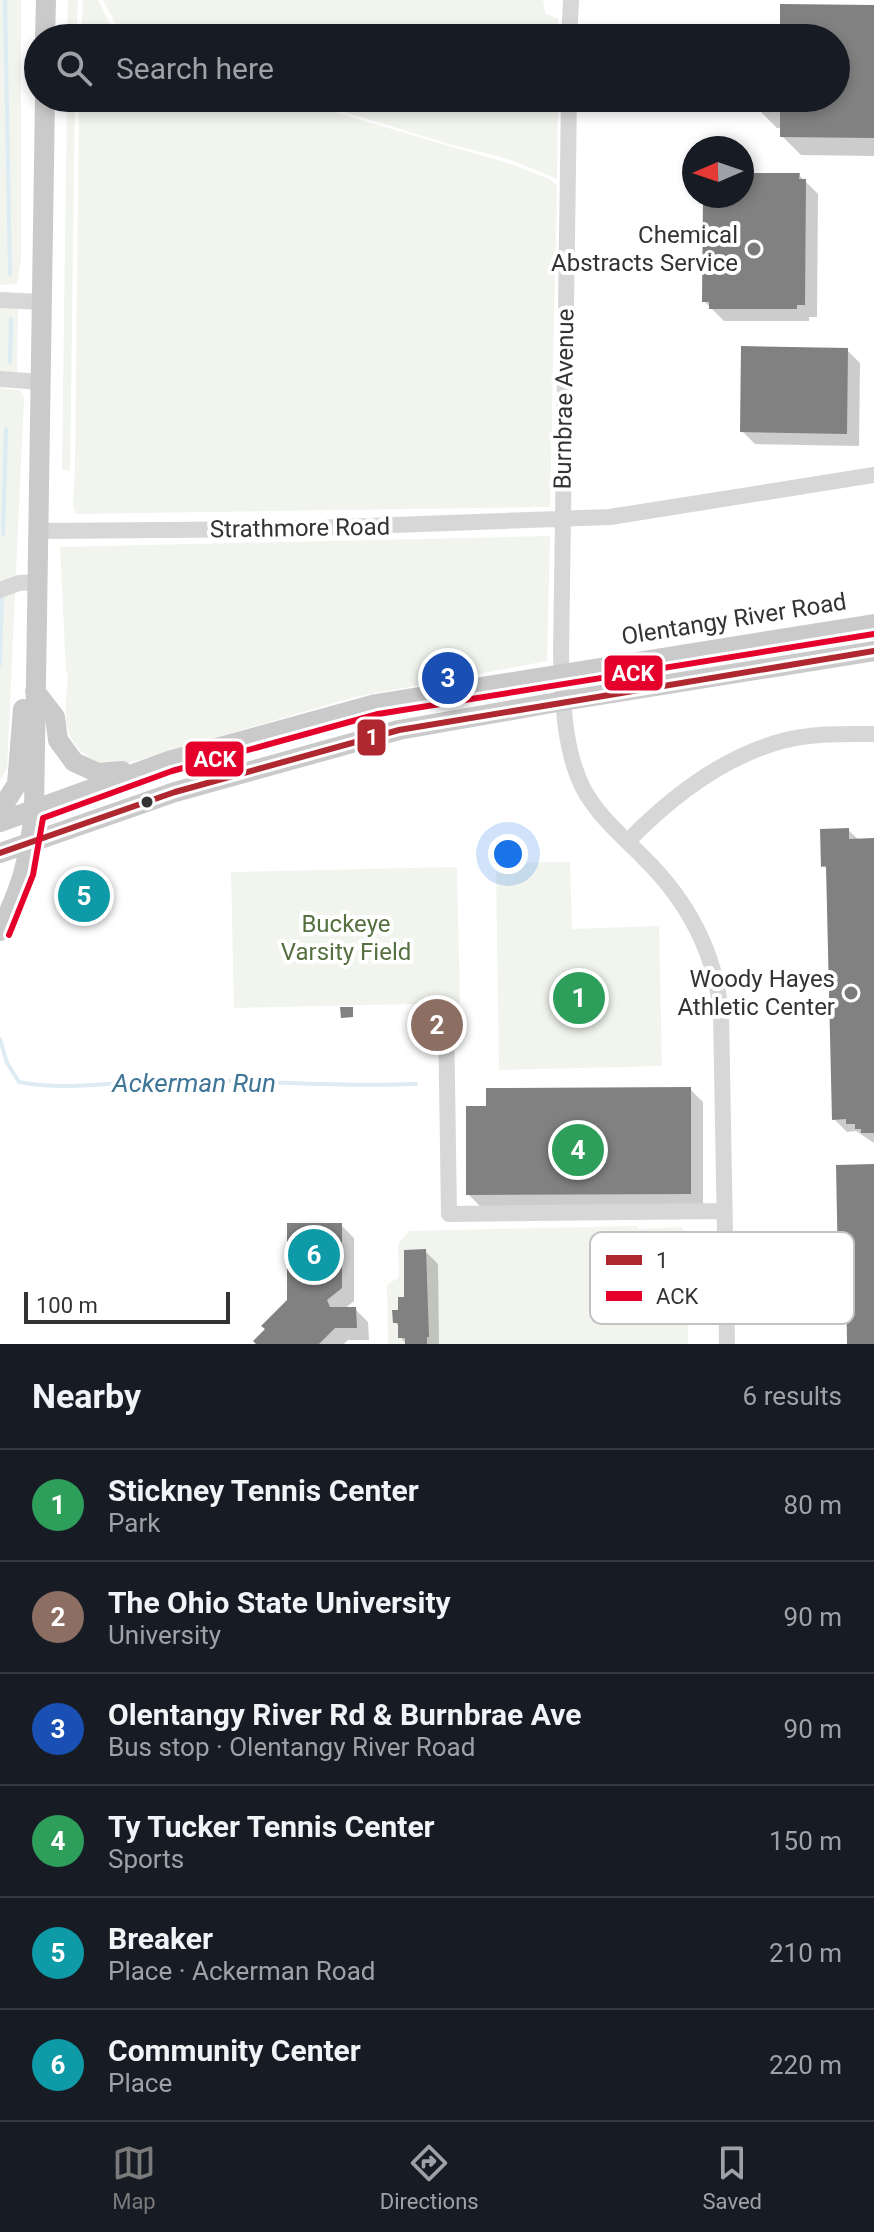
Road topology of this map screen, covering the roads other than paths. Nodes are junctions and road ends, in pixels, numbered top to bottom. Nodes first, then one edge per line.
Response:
1 (46, 0) edge
2 (571, 0) edge
3 (45, 24) edge
4 (570, 24) edge
5 (45, 112) edge
6 (569, 112) edge
7 (0, 300) edge
8 (42, 302) junction
9 (0, 379) edge
10 (41, 382) junction
11 (874, 475) edge
12 (562, 520) junction
13 (39, 531) junction
14 (38, 582) junction
15 (0, 590) edge
16 (874, 624) edge
17 (37, 639) junction
18 (874, 651) edge
19 (562, 673) junction
20 (35, 691) junction
21 (563, 701) junction
22 (874, 734) edge
23 (169, 761) junction
24 (0, 811) edge
25 (34, 811) junction
26 (0, 822) edge
27 (628, 841) junction
28 (31, 843) junction
29 (0, 853) edge
30 (0, 931) edge
31 (446, 1015) dead end
32 (724, 1211) junction
33 (724, 1232) edge
34 (727, 1324) edge
35 (727, 1344) edge

1 - 3 main road
2 - 4 street
5 - 8 main road
6 - 12 street, Burnbrae Avenue
7 - 8 street
8 - 10 main road
9 - 10 street
10 - 13 main road
11 - 12 street, Strathmore Road
12 - 13 street, Strathmore Road
12 - 19 street, Burnbrae Avenue
13 - 14 main road
14 - 15 street
14 - 17 main road
16 - 19 main road, Olentangy River Road
17 - 20 main road
17 - 24 main road
18 - 21 main road
19 - 21 street, Burnbrae Avenue
19 - 23 main road, Olentangy River Road
20 - 23 main road
20 - 25 main road
21 - 27 street, Burnbrae Avenue
21 - 28 main road
22 - 27 street
23 - 25 main road, Olentangy River Road
25 - 26 main road, Olentangy River Road
25 - 28 main road
27 - 32 street, Burnbrae Avenue
28 - 29 main road
28 - 30 main road
31 - 32 street
32 - 33 street, Burnbrae Avenue
34 - 35 street, Burnbrae Avenue

